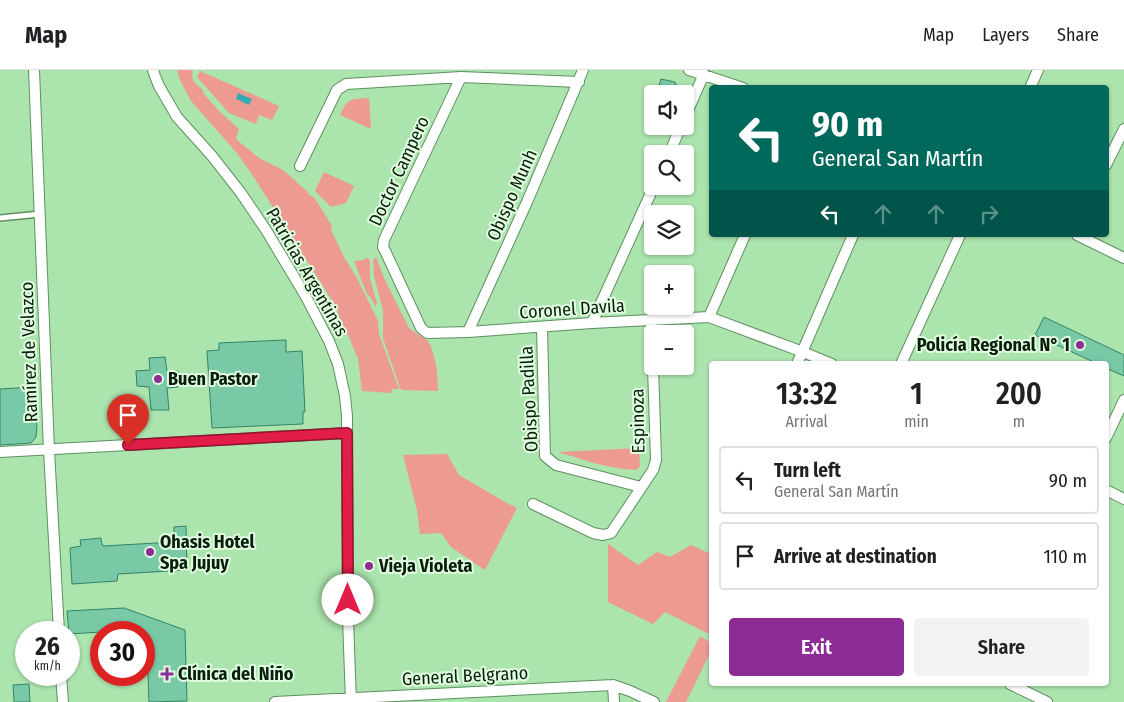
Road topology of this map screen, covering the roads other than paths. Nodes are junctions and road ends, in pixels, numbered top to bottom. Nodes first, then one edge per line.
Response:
1 (34, 70) edge
2 (154, 70) edge
3 (583, 70) edge
4 (689, 70) edge
5 (1038, 70) edge
6 (704, 74) junction
7 (461, 77) junction
8 (579, 82) junction
9 (735, 85) edge
10 (1031, 85) edge
11 (694, 97) edge
12 (1124, 129) edge
13 (1109, 159) edge
14 (300, 166) dead end
15 (650, 195) edge
16 (40, 214) junction
17 (0, 218) edge
18 (744, 237) edge
19 (852, 237) edge
20 (959, 237) edge
21 (1081, 237) edge
22 (1124, 258) edge
23 (709, 317) junction
24 (651, 320) junction
25 (592, 324) junction
26 (651, 325) edge
27 (542, 327) junction
28 (468, 332) junction
29 (427, 333) joint
30 (803, 352) junction
31 (798, 361) edge
32 (825, 361) edge
33 (902, 361) edge
34 (652, 375) edge
35 (1124, 400) edge
36 (1109, 432) edge
37 (347, 433) junction
38 (49, 450) junction
39 (0, 452) edge
40 (640, 488) junction
41 (1109, 492) edge
42 (1124, 499) edge
43 (533, 504) dead end
44 (58, 621) edge
45 (613, 685) junction
46 (62, 686) edge
47 (1014, 686) edge
48 (351, 700) edge
49 (63, 702) edge
50 (274, 702) edge
51 (614, 702) edge
52 (654, 702) edge
53 (1047, 702) edge

1 - 16 street, Ramírez de Velazco
2 - 37 street, Patricias Argentinas
3 - 8 street, Obispo Munh
4 - 6 street
5 - 10 street
6 - 9 street
6 - 11 street
7 - 8 street
7 - 14 street
7 - 29 street, Doctor Campero
8 - 28 street, Obispo Munh
12 - 13 street
15 - 25 street
16 - 17 lane
16 - 38 street, Ramírez de Velazco
18 - 23 street
19 - 30 street
20 - 33 street
21 - 22 street
23 - 24 street, Coronel Davila
23 - 30 street, Coronel Davila
24 - 25 street, Coronel Davila
24 - 26 street, Espinoza
25 - 27 street, Coronel Davila
27 - 28 street, Coronel Davila
27 - 40 street, Obispo Padilla
28 - 29 street, Coronel Davila
30 - 31 street
30 - 32 street, Coronel Davila
34 - 40 street, Espinoza
35 - 36 street
37 - 38 street
37 - 48 street, Patricias Argentinas
38 - 39 street
38 - 44 street, Ramírez de Velazco
40 - 43 street, Espinoza
41 - 42 street
45 - 48 street, General Belgrano
45 - 51 street
45 - 52 street, General Belgrano
46 - 49 street
47 - 53 street
48 - 50 street, General Belgrano

